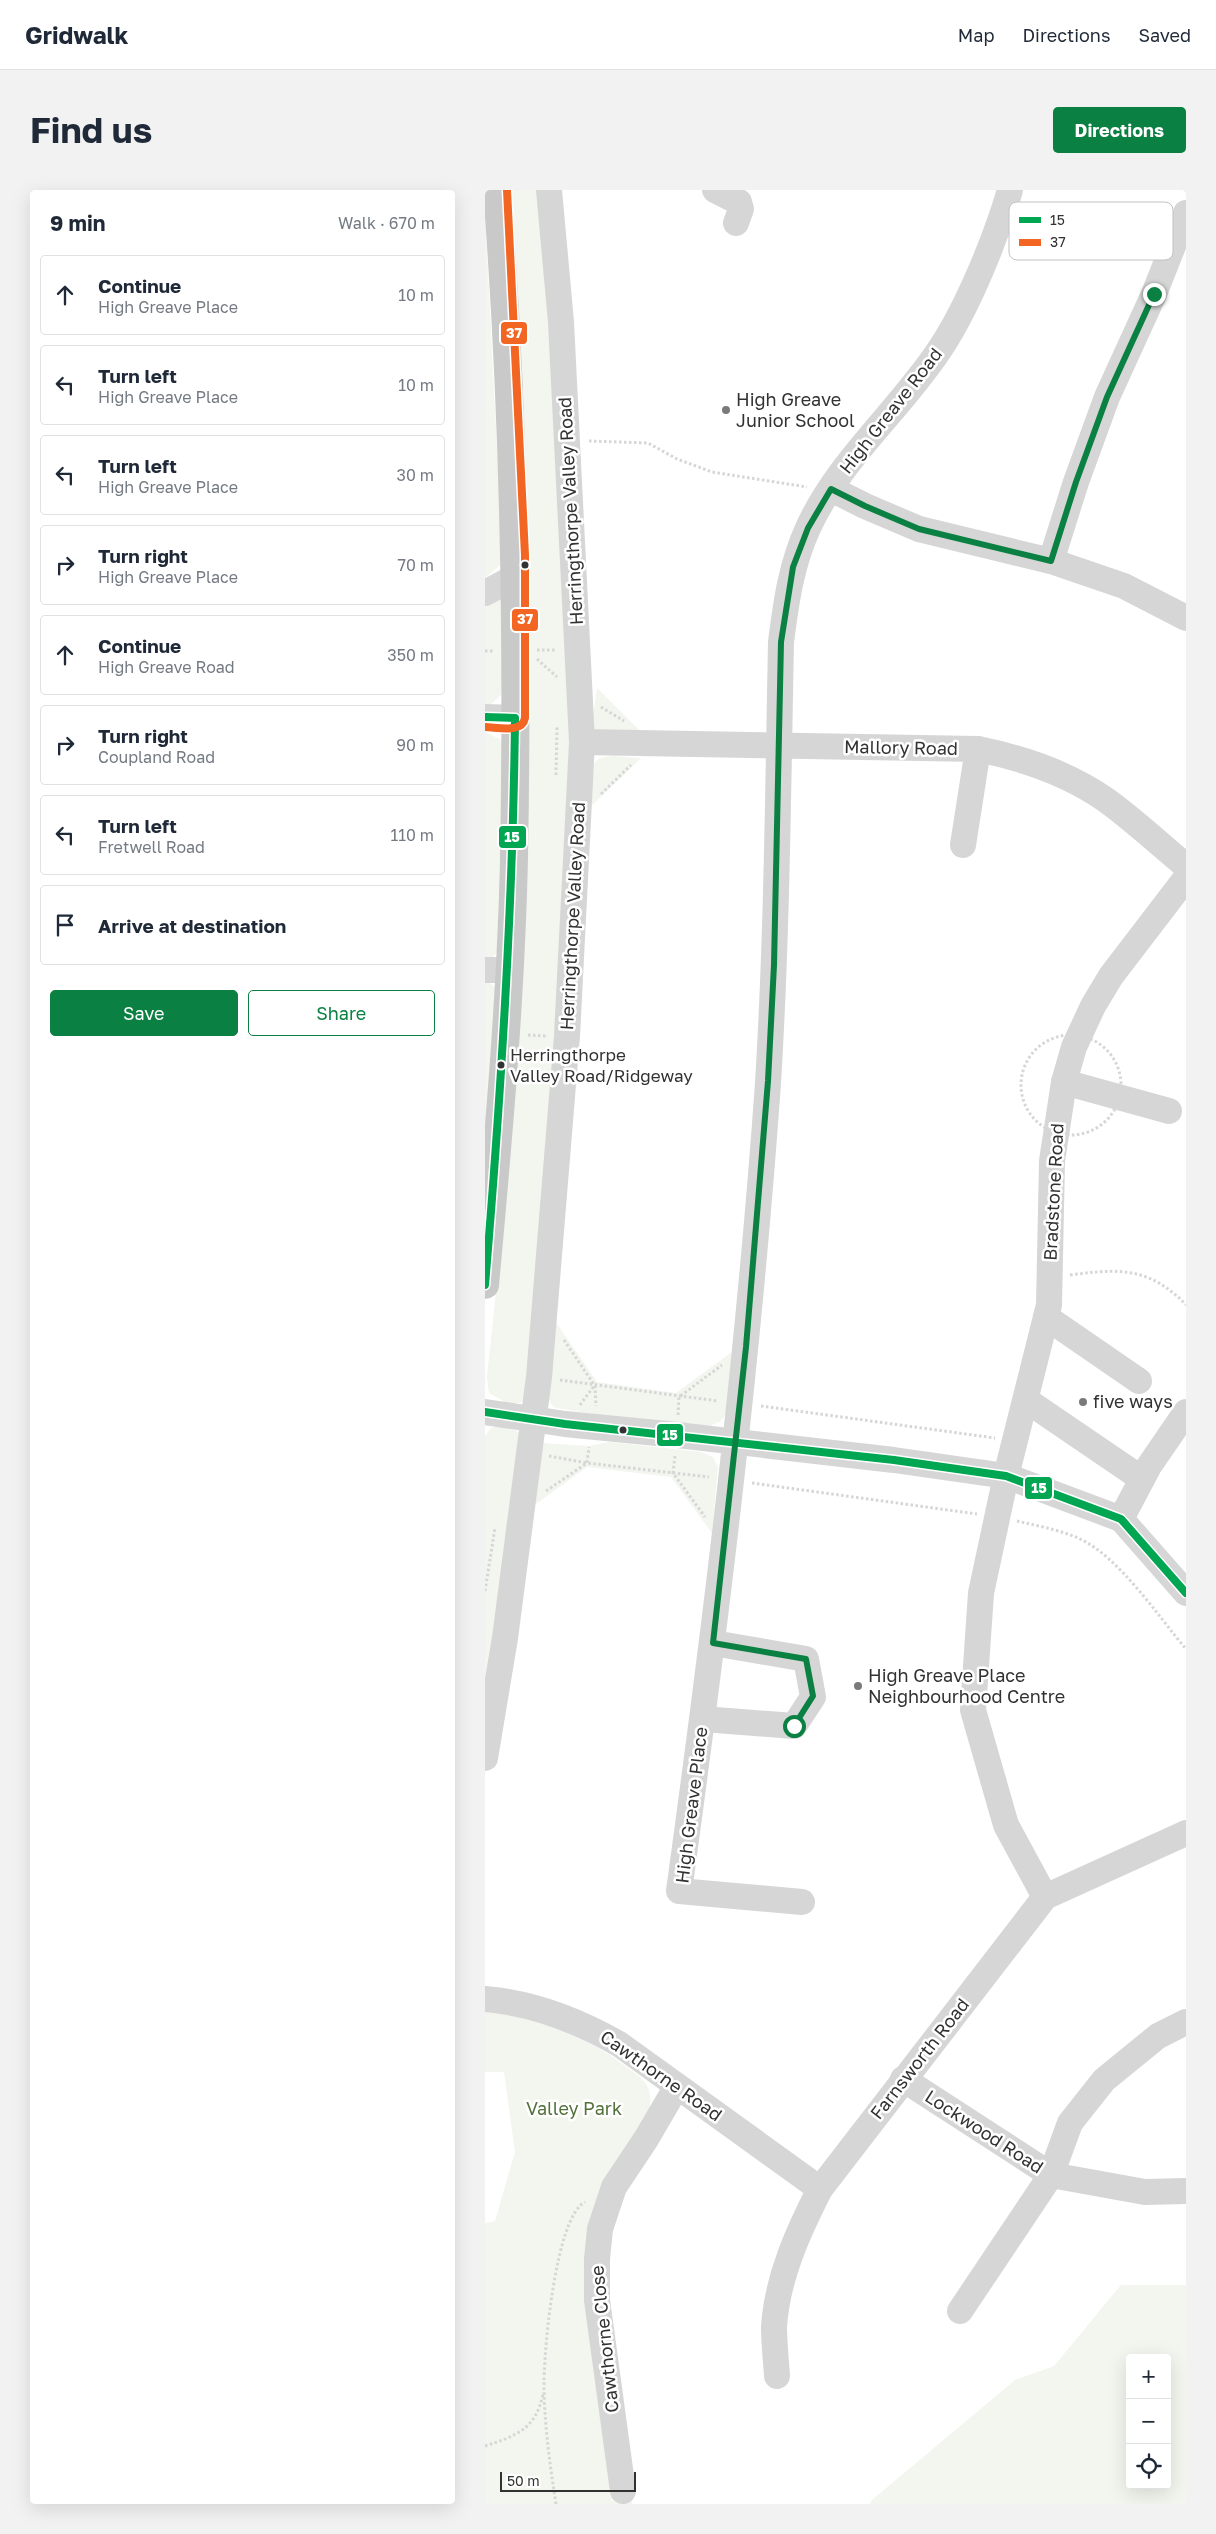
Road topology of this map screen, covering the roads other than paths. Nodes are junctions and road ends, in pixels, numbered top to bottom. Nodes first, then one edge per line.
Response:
1 (497, 190) edge
2 (549, 190) edge
3 (715, 190) edge
4 (1010, 190) edge
5 (1186, 213) edge
6 (737, 223) dead end
7 (1173, 246) edge
8 (1167, 260) edge
9 (831, 489) junction
10 (1051, 561) junction
11 (515, 577) junction
12 (485, 593) edge
13 (1186, 618) edge
14 (485, 717) edge
15 (515, 718) junction
16 (582, 742) junction
17 (779, 745) junction
18 (977, 749) junction
19 (963, 845) dead end
20 (1186, 866) edge
21 (1186, 878) edge
22 (497, 970) edge
23 (1064, 1082) junction
24 (1169, 1111) dead end
25 (491, 1158) edge
26 (485, 1285) edge
27 (1046, 1317) junction
28 (1139, 1381) dead end
29 (1026, 1400) junction
30 (485, 1412) edge
31 (1186, 1412) edge
32 (534, 1420) junction
33 (735, 1442) junction
34 (1006, 1476) junction
35 (1142, 1479) junction
36 (1121, 1520) junction
37 (1186, 1593) edge
38 (713, 1643) junction
39 (703, 1719) junction
40 (485, 1758) edge
41 (1186, 1833) edge
42 (1045, 1897) junction
43 (802, 1902) dead end
44 (485, 1999) edge
45 (1186, 2022) edge
46 (903, 2080) junction
47 (677, 2086) junction
48 (1051, 2175) junction
49 (820, 2189) junction
50 (1186, 2192) edge
51 (959, 2311) dead end
52 (777, 2376) dead end
53 (623, 2491) dead end

1 - 11 main road
2 - 16 street, Herringthorpe Valley Road
3 - 6 street
4 - 9 street, High Greave Road
5 - 7 street
8 - 10 street
9 - 10 street
9 - 17 street, High Greave Road
10 - 13 street
11 - 12 street
11 - 15 main road
14 - 15 street
15 - 22 main road
16 - 17 street, Mallory Road
16 - 32 street, Herringthorpe Valley Road
17 - 18 street, Mallory Road
17 - 33 street, High Greave Road
18 - 19 street
18 - 20 street, Mallory Road
21 - 23 street, Bradstone Road
22 - 25 main road
23 - 24 street
23 - 27 street, Bradstone Road
25 - 26 main road
27 - 28 street
27 - 29 street, Bradstone Road
29 - 34 street, Bradstone Road
29 - 35 street
30 - 32 street
31 - 35 street
32 - 33 street
32 - 40 street, Herringthorpe Valley Road
33 - 34 street
33 - 38 street, High Greave Place
34 - 36 street
34 - 42 street, Bradstone Road
35 - 36 street
36 - 37 street
38 - 39 street, High Greave Place
38 - 39 street, High Greave Place
39 - 43 street, High Greave Place
41 - 42 street, Farnsworth Road
42 - 46 street, Farnsworth Road
44 - 47 street, Cawthorne Road
45 - 48 street
46 - 48 street, Lockwood Road
46 - 49 street, Farnsworth Road
47 - 49 street, Cawthorne Road
47 - 53 street, Cawthorne Close
48 - 50 street, Lockwood Road
48 - 51 street
49 - 52 street, Farnsworth Road

